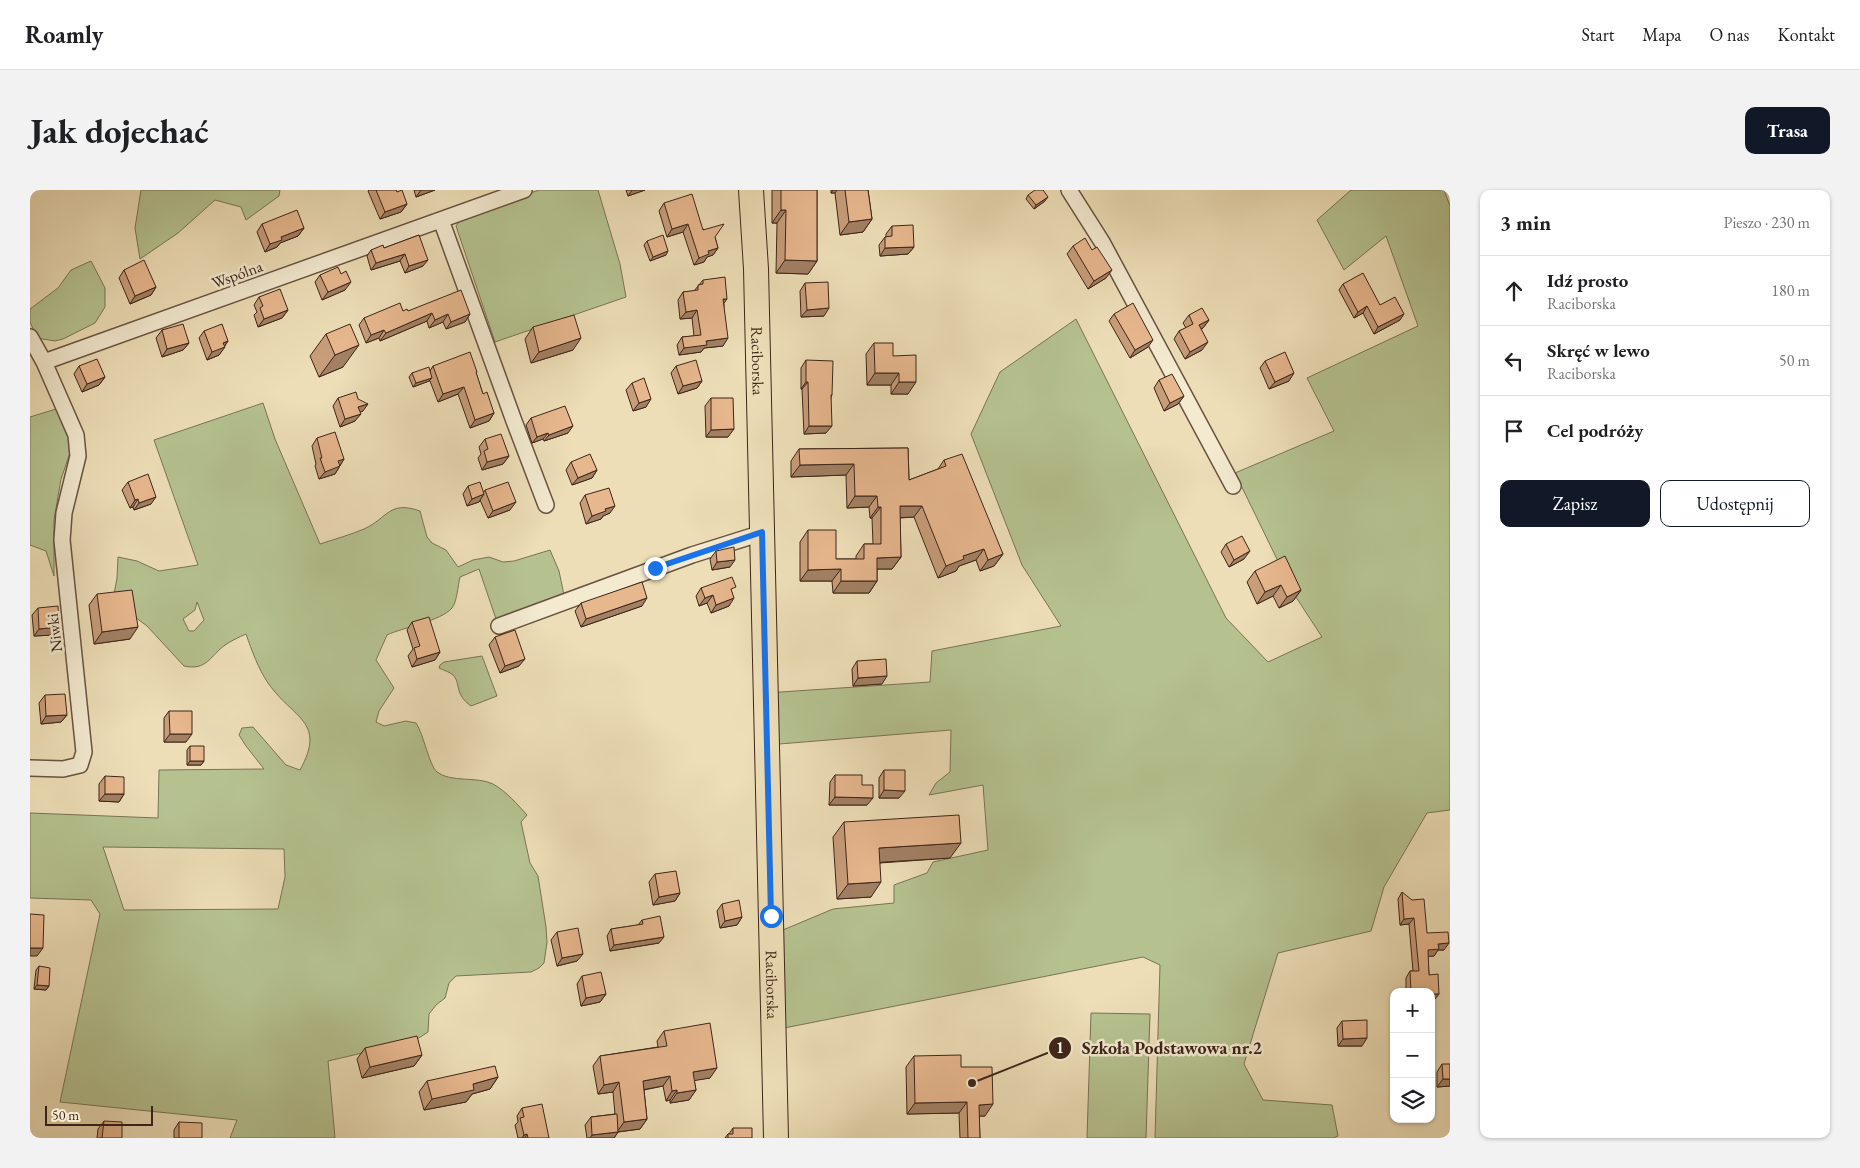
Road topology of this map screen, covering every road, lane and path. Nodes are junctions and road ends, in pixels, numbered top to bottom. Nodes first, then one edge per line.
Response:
1 (524, 190) edge
2 (752, 190) edge
3 (1070, 190) edge
4 (441, 220) junction
5 (30, 337) edge
6 (44, 362) junction
7 (1233, 486) dead end
8 (546, 505) dead end
9 (762, 532) junction
10 (499, 626) dead end
11 (30, 768) edge
12 (776, 1138) edge

1 - 4 street, Wspólna
2 - 9 main road, Raciborska
3 - 7 street
4 - 6 street, Wspólna
4 - 8 street
5 - 6 street, Niwki
6 - 11 street, Niwki
9 - 10 street
9 - 12 main road, Raciborska

